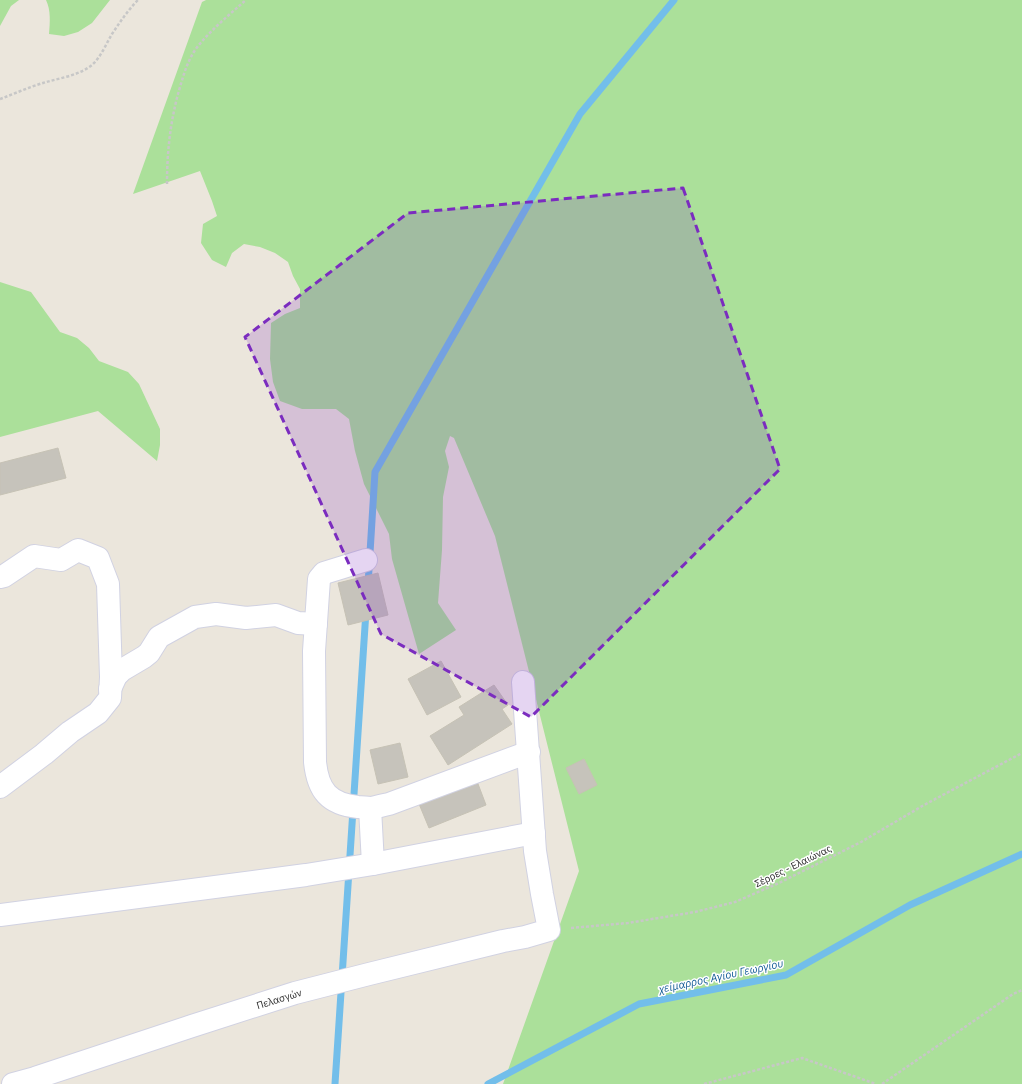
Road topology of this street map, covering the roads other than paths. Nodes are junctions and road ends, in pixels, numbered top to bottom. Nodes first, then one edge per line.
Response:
1 (366, 560) dead end
2 (0, 577) edge
3 (316, 624) junction
4 (523, 682) dead end
5 (110, 689) junction
6 (529, 752) junction
7 (0, 787) edge
8 (370, 808) junction
9 (534, 833) junction
10 (373, 864) junction
11 (0, 915) edge
12 (13, 1084) edge

1 - 3 street
2 - 5 street
3 - 5 street
3 - 8 street
4 - 6 street
5 - 7 street
6 - 8 street
6 - 9 street
8 - 10 street
9 - 10 street
9 - 12 street, Πελασγών
10 - 11 street

